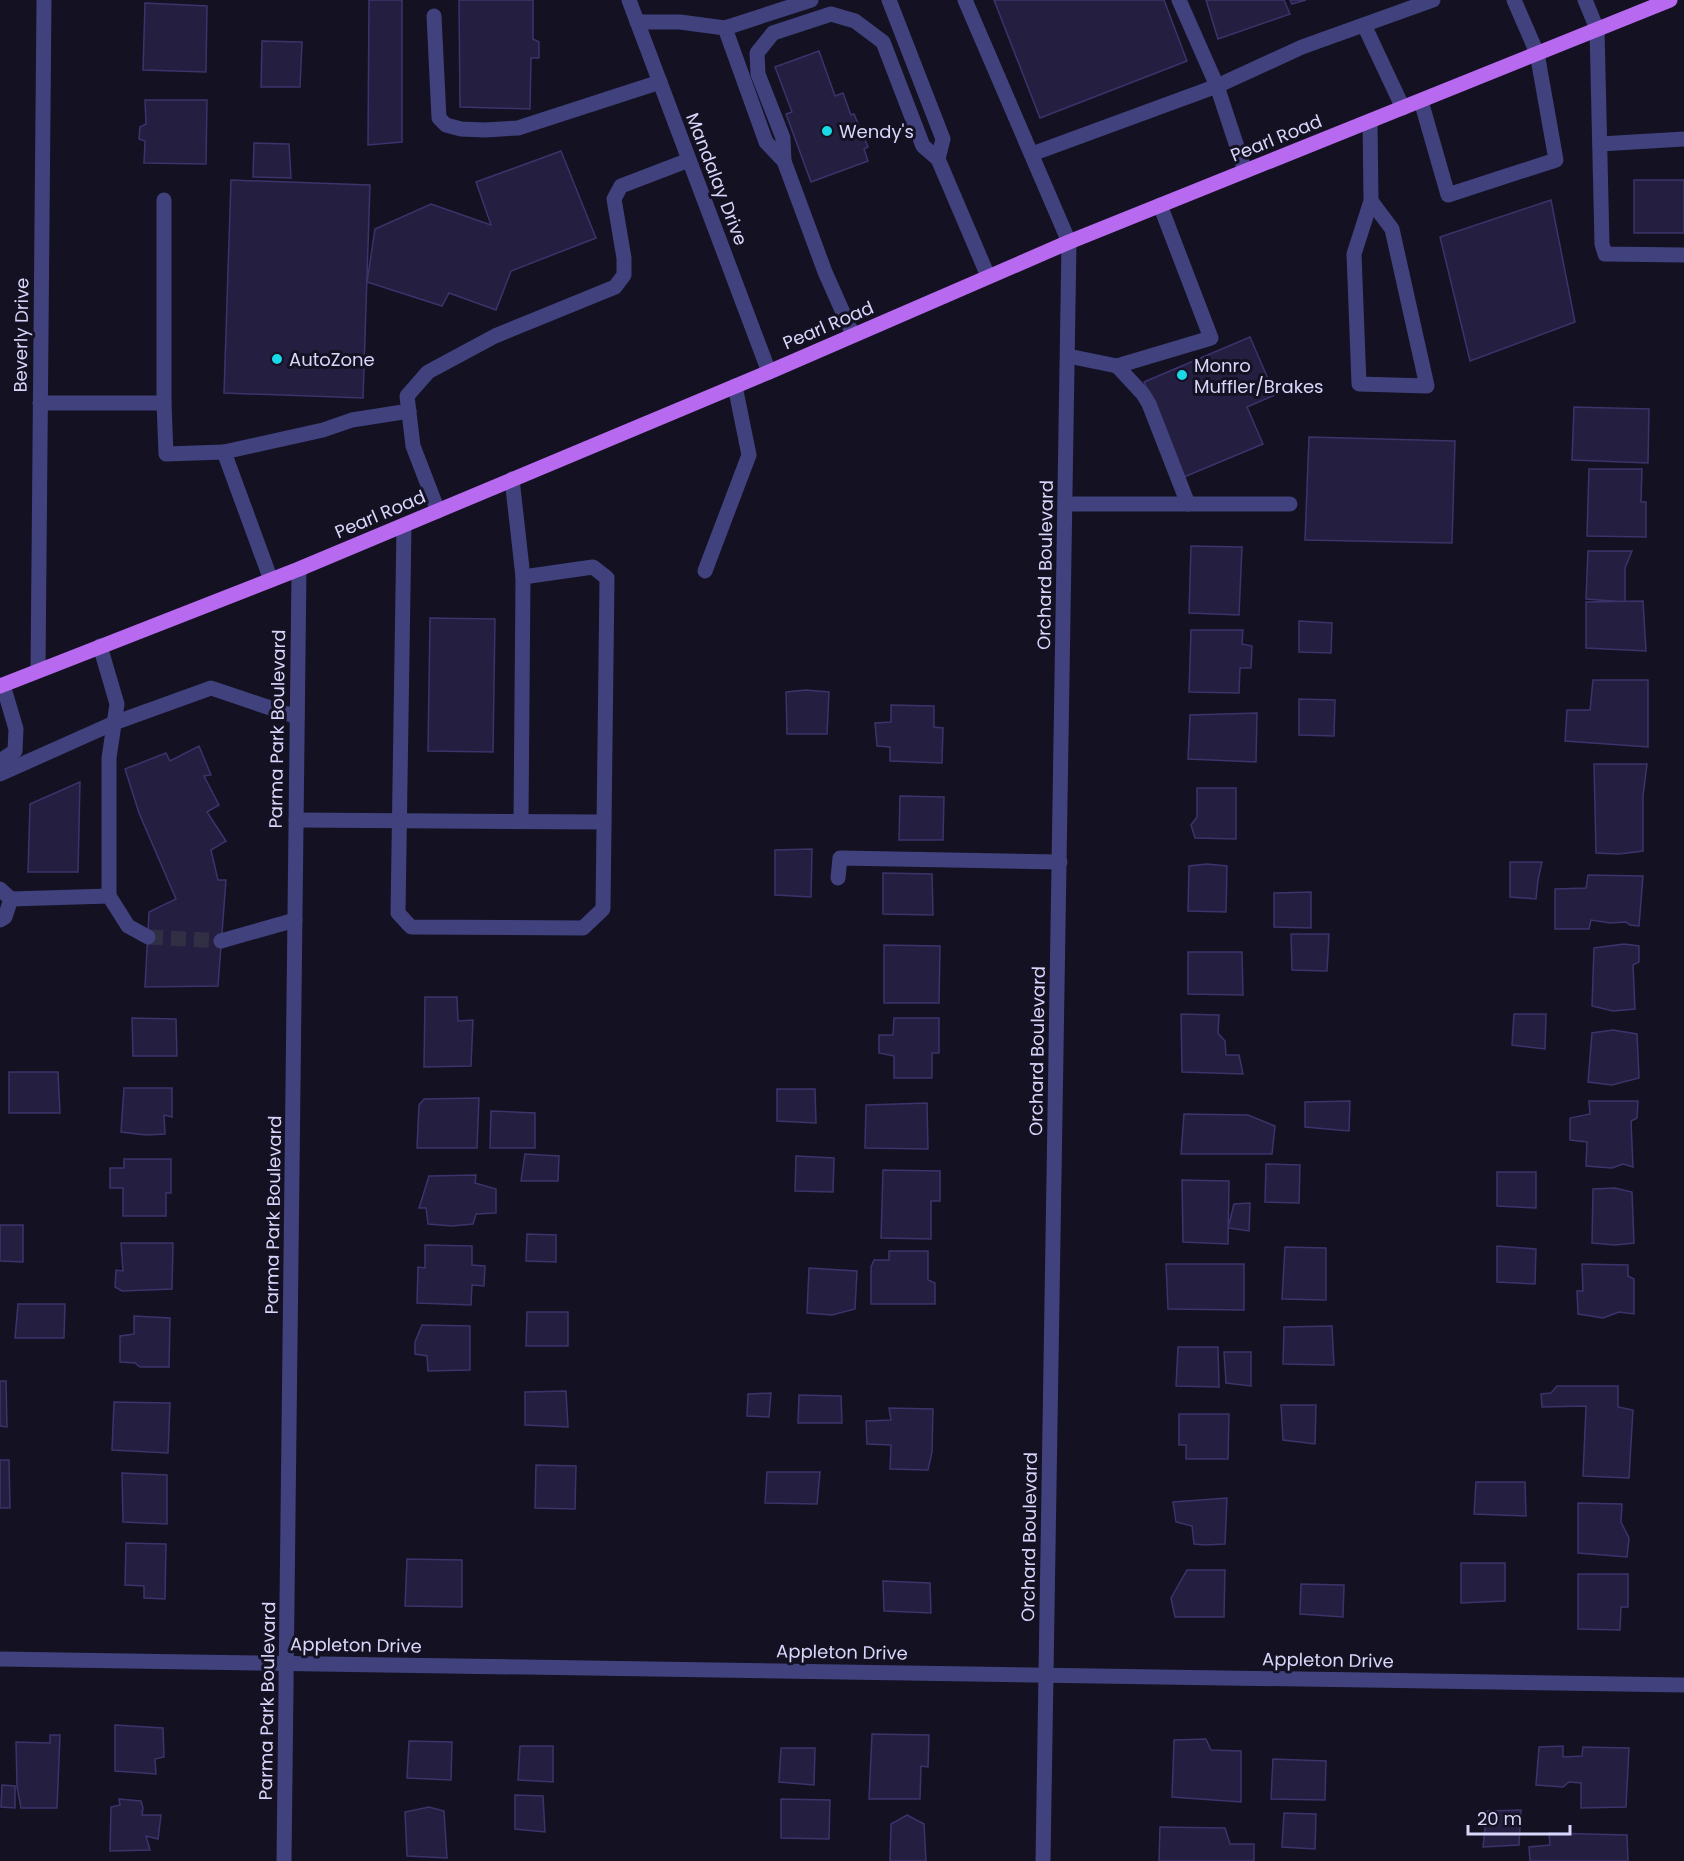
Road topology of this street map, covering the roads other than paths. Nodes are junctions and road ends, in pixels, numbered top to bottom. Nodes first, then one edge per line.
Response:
1 (44, 0) edge
2 (629, 0) edge
3 (811, 0) edge
4 (890, 0) edge
5 (965, 0) edge
6 (1179, 0) edge
7 (1433, 0) edge
8 (1514, 0) edge
9 (1585, 0) edge
10 (1670, 0) edge
11 (434, 16) dead end
12 (638, 22) junction
13 (1364, 25) junction
14 (725, 28) junction
15 (1597, 29) junction
16 (1537, 53) junction
17 (660, 82) junction
18 (1217, 86) junction
19 (1421, 100) junction
20 (1403, 108) junction
21 (1370, 121) junction
22 (1684, 139) edge
23 (1600, 144) junction
24 (1032, 154) junction
25 (938, 159) junction
26 (689, 160) junction
27 (784, 161) junction
28 (1245, 171) junction
29 (165, 200) dead end
30 (1371, 201) junction
31 (1160, 205) junction
32 (1069, 242) junction
33 (1684, 255) edge
34 (988, 276) junction
35 (854, 336) junction
36 (1068, 356) junction
37 (1117, 366) junction
38 (769, 372) junction
39 (735, 386) junction
40 (40, 403) junction
41 (165, 403) junction
42 (409, 411) junction
43 (224, 452) junction
44 (512, 479) junction
45 (1065, 504) junction
46 (1188, 504) junction
47 (1290, 504) dead end
48 (438, 511) junction
49 (404, 525) junction
50 (299, 569) junction
51 (705, 571) dead end
52 (523, 577) junction
53 (271, 580) junction
54 (100, 646) junction
55 (38, 670) junction
56 (1, 685) edge
57 (297, 717) junction
58 (114, 723) junction
59 (0, 761) edge
60 (0, 774) edge
61 (296, 820) junction
62 (520, 821) junction
63 (400, 822) junction
64 (604, 822) junction
65 (1059, 862) junction
66 (838, 878) dead end
67 (6, 894) edge
68 (109, 896) junction
69 (0, 920) edge
70 (295, 920) junction
71 (148, 937) tunnel mouth
72 (221, 941) tunnel mouth
73 (0, 1659) edge
74 (287, 1664) junction
75 (1047, 1675) junction
76 (1684, 1685) edge
77 (284, 1861) edge
78 (1044, 1861) edge

1 - 40 street, Beverly Drive
2 - 12 street, Mandalay Drive
3 - 14 street
4 - 25 street
5 - 24 street
6 - 18 street
7 - 13 street
8 - 16 street
9 - 15 street
10 - 15 main road, Pearl Road
11 - 17 street
12 - 14 street
12 - 17 street, Mandalay Drive
13 - 18 street
13 - 20 street
14 - 27 street
15 - 16 main road, Pearl Road
15 - 23 street
16 - 19 main road, Pearl Road
16 - 19 street
17 - 26 street, Mandalay Drive
18 - 24 street
18 - 28 street
19 - 20 main road, Pearl Road
20 - 21 main road, Pearl Road
21 - 28 main road, Pearl Road
21 - 30 street
22 - 23 street
23 - 33 street
24 - 32 street
25 - 27 street
25 - 34 street
26 - 38 street, Mandalay Drive
26 - 42 street
27 - 35 street
28 - 31 main road, Pearl Road
29 - 41 street
30 - 30 street
31 - 32 main road, Pearl Road
31 - 37 street
32 - 34 main road, Pearl Road
32 - 36 street, Orchard Boulevard
34 - 35 main road, Pearl Road
35 - 38 main road, Pearl Road
36 - 37 street
36 - 45 street, Orchard Boulevard
37 - 46 street
38 - 39 main road, Pearl Road
39 - 44 main road, Pearl Road
39 - 51 street
40 - 41 street
40 - 55 street, Beverly Drive
41 - 43 street
42 - 43 street
42 - 48 street
43 - 53 street
44 - 48 main road, Pearl Road
44 - 52 street
45 - 46 street
45 - 65 street, Orchard Boulevard
46 - 47 street
48 - 49 main road, Pearl Road
49 - 50 main road, Pearl Road
49 - 63 street
50 - 53 main road, Pearl Road
50 - 57 street, Parma Park Boulevard
52 - 62 street
52 - 64 street
53 - 54 main road, Pearl Road
54 - 55 main road, Pearl Road
54 - 58 street
55 - 56 main road, Pearl Road
56 - 59 street
57 - 58 street
57 - 61 street, Parma Park Boulevard
58 - 60 street
58 - 68 street
61 - 63 street
61 - 70 street, Parma Park Boulevard
62 - 63 street
62 - 64 street
63 - 64 street
65 - 66 street
65 - 75 street, Orchard Boulevard
67 - 68 street
67 - 69 street
68 - 71 street
70 - 72 street
70 - 74 street, Parma Park Boulevard
73 - 74 street, Appleton Drive
74 - 75 street, Appleton Drive
74 - 77 street, Parma Park Boulevard
75 - 76 street, Appleton Drive
75 - 78 street, Orchard Boulevard

